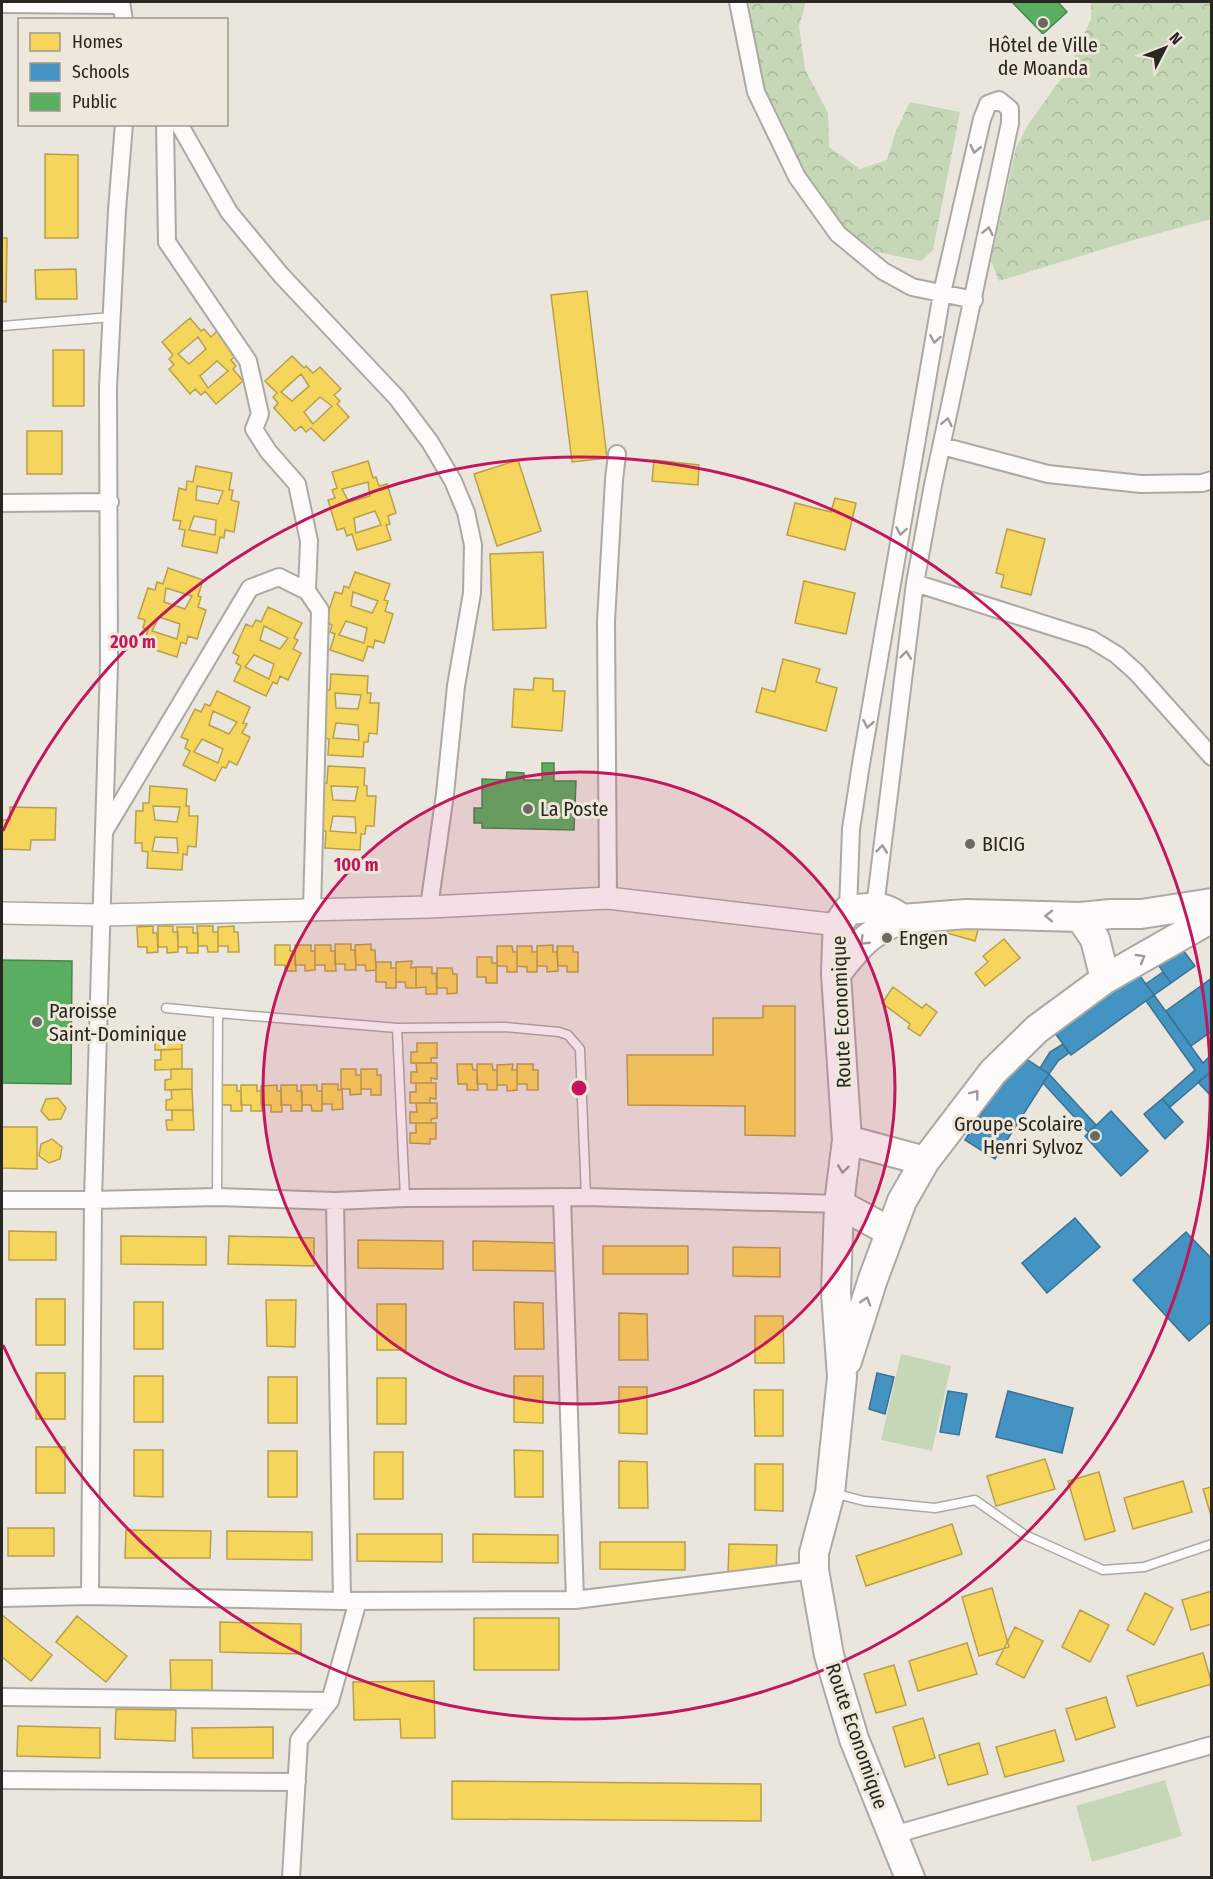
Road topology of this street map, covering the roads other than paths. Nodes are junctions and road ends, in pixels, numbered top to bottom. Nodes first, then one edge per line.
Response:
1 (738, 2) edge
2 (2, 4) edge
3 (122, 8) edge
4 (124, 126) edge
5 (165, 126) edge
6 (181, 126) edge
7 (942, 293) junction
8 (974, 300) junction
9 (113, 317) junction
10 (2, 326) edge
11 (942, 446) junction
12 (617, 454) dead end
13 (1212, 480) edge
14 (110, 502) junction
15 (2, 503) edge
16 (915, 583) junction
17 (307, 591) junction
18 (1212, 757) edge
19 (105, 831) junction
20 (608, 898) junction
21 (1212, 903) edge
22 (429, 907) junction
23 (312, 910) junction
24 (2, 914) edge
25 (854, 914) junction
26 (103, 915) junction
27 (1080, 917) junction
28 (1212, 918) edge
29 (902, 919) junction
30 (836, 974) junction
31 (1105, 979) junction
32 (166, 1008) dead end
33 (218, 1013) junction
34 (397, 1028) junction
35 (847, 1140) junction
36 (925, 1161) junction
37 (217, 1197) junction
38 (562, 1197) junction
39 (586, 1197) junction
40 (405, 1198) junction
41 (2, 1200) edge
42 (93, 1200) junction
43 (335, 1201) junction
44 (839, 1204) junction
45 (889, 1231) junction
46 (842, 1377) junction
47 (830, 1492) junction
48 (1212, 1544) edge
49 (814, 1570) junction
50 (90, 1596) junction
51 (2, 1598) edge
52 (575, 1600) junction
53 (350, 1601) junction
54 (2, 1697) edge
55 (330, 1701) junction
56 (1212, 1745) edge
57 (2, 1780) edge
58 (297, 1782) junction
59 (893, 1835) junction
60 (291, 1878) edge
61 (910, 1878) edge

1 - 7 street
2 - 3 street
4 - 9 street
5 - 17 street
6 - 22 street
7 - 8 street
8 -> 7 street
7 -> 25 street
11 -> 8 street
9 - 10 lane
9 - 14 street
11 - 13 street
11 - 16 street
12 - 20 street
14 - 15 street
14 - 19 street
16 - 18 street
25 -> 16 street
17 - 19 street
17 - 23 street
19 - 26 street
20 - 22 street
20 - 25 street
21 - 27 highway
22 - 23 street
23 - 26 street
24 - 26 street
25 - 29 highway
25 - 30 highway, Route Economique
26 - 42 street
27 -> 29 highway
27 - 31 highway
31 -> 28 highway, Route Economique
29 -> 30 highway
30 - 35 highway, Route Economique
36 -> 31 highway, Route Economique
32 - 33 lane
33 - 34 lane
33 - 37 lane
34 - 39 lane
34 - 40 lane
35 - 36 highway
35 -> 44 highway, Route Economique
36 - 45 highway, Route Economique
37 - 42 street
37 - 43 street
38 - 39 street
38 - 40 street
38 - 52 street
39 - 44 street
40 - 43 street
41 - 42 street
42 - 50 street
43 - 53 street
44 - 45 highway
44 - 46 highway, Route Economique
46 -> 45 highway, Route Economique
46 - 47 highway, Route Economique
47 - 48 lane
47 - 49 highway, Route Economique
49 - 52 street
49 - 59 highway, Route Economique
50 - 51 street
50 - 53 street
52 - 53 street
53 - 55 street
54 - 55 street
55 - 58 street
56 - 59 street
57 - 58 street
58 - 60 street
59 - 61 highway, Route Economique

